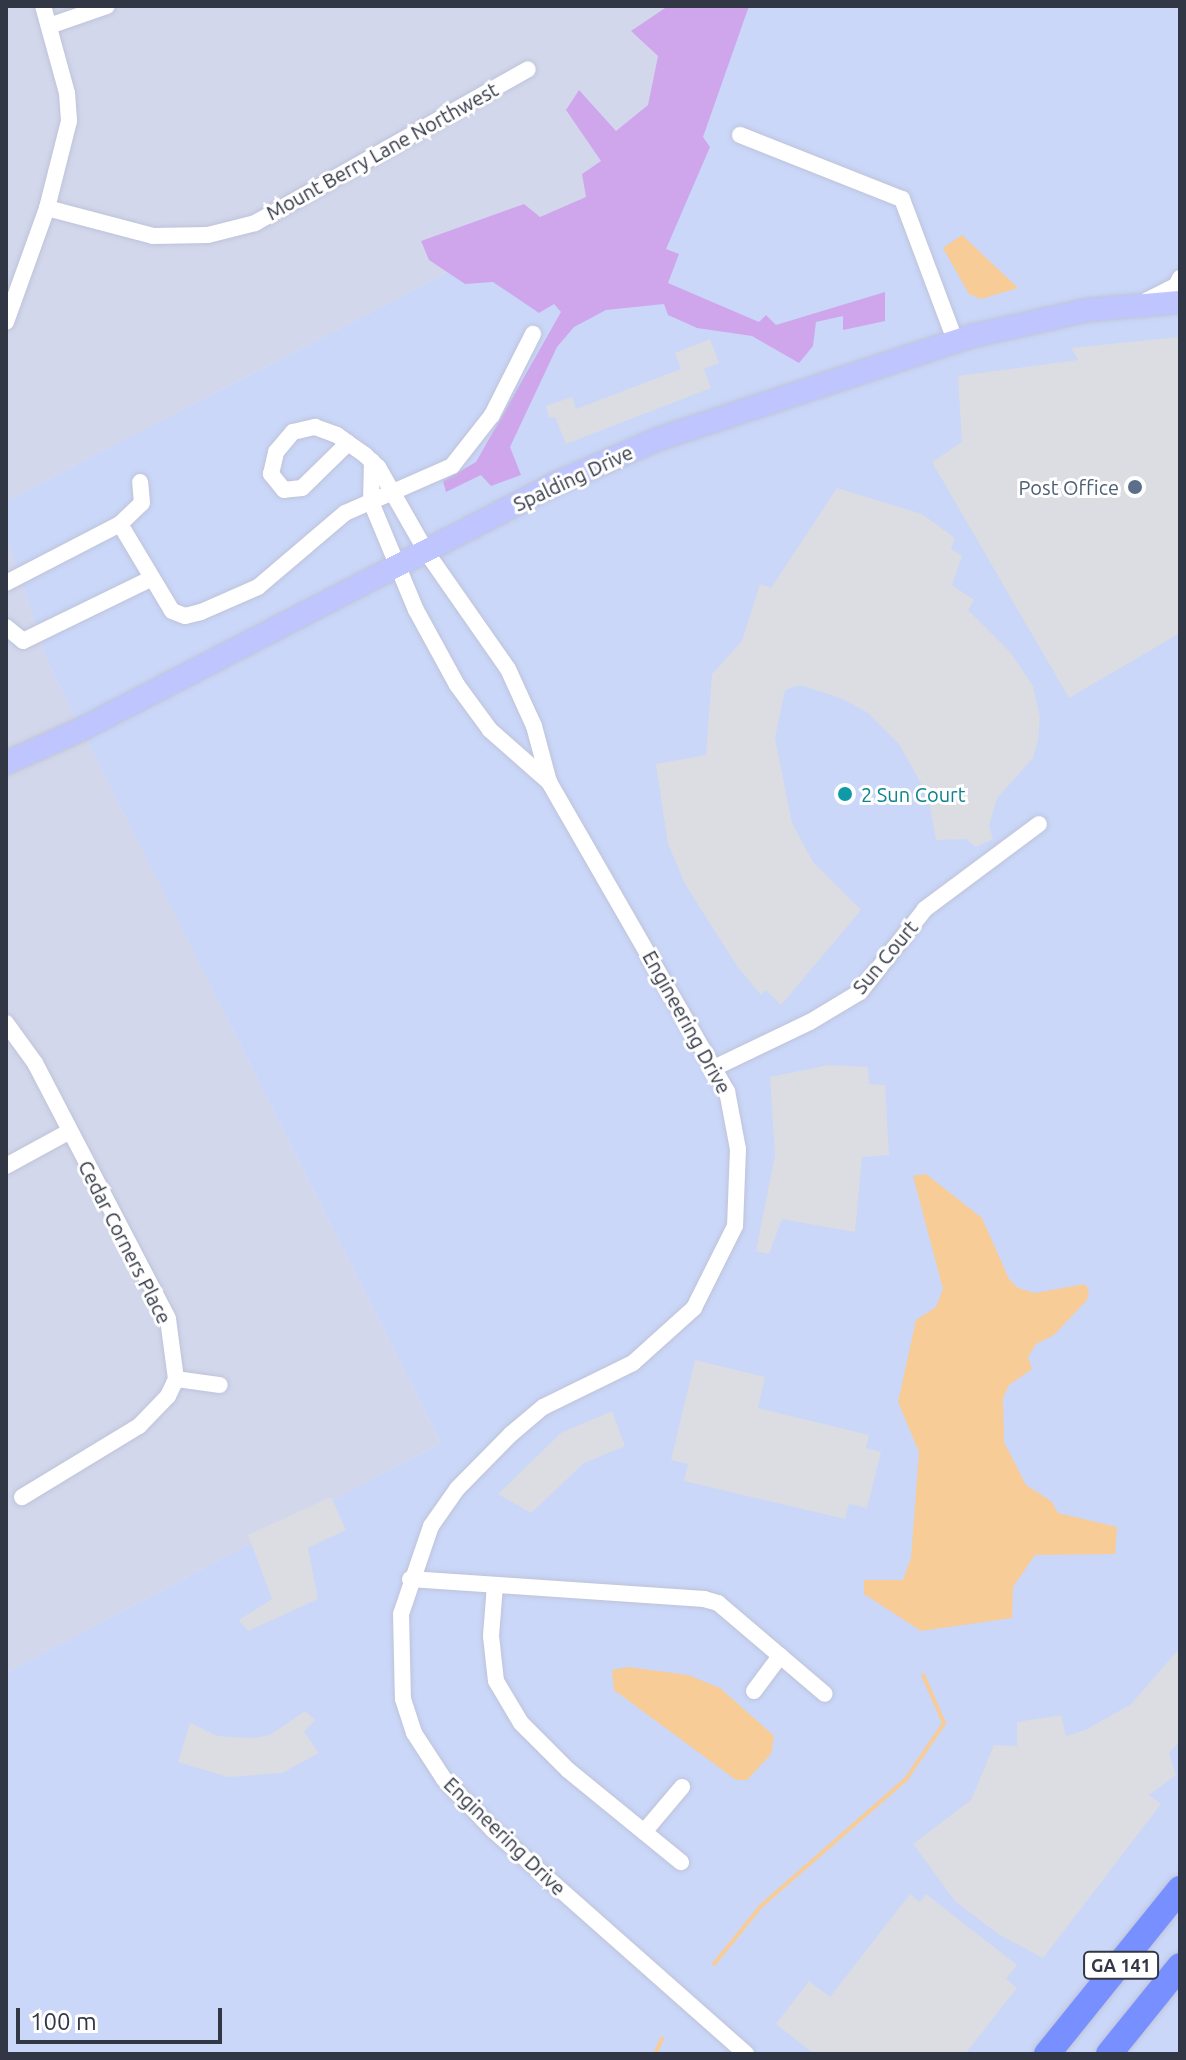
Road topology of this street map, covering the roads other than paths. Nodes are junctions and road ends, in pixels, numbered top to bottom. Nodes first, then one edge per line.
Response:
1 (43, 6) edge
2 (107, 6) edge
3 (49, 26) junction
4 (528, 69) dead end
5 (740, 135) dead end
6 (47, 208) junction
7 (1180, 278) edge
8 (1180, 302) edge
9 (1143, 303) junction
10 (6, 322) edge
11 (533, 334) dead end
12 (955, 340) junction
13 (348, 443) junction
14 (372, 461) junction
15 (140, 482) dead end
16 (395, 490) junction
17 (371, 502) junction
18 (120, 524) junction
19 (427, 553) junction
20 (399, 568) junction
21 (150, 579) junction
22 (6, 583) edge
23 (6, 627) edge
24 (6, 763) edge
25 (549, 782) junction
26 (1039, 824) dead end
27 (6, 1023) edge
28 (716, 1067) junction
29 (68, 1132) junction
30 (6, 1166) edge
31 (176, 1379) junction
32 (220, 1385) dead end
33 (22, 1497) dead end
34 (410, 1579) junction
35 (495, 1585) junction
36 (780, 1656) junction
37 (754, 1691) dead end
38 (825, 1694) dead end
39 (682, 1787) dead end
40 (644, 1832) junction
41 (681, 1862) dead end
42 (1180, 1889) edge
43 (1180, 1966) edge
44 (1055, 2049) edge
45 (746, 2054) edge
46 (1109, 2054) edge

1 - 3 street
2 - 3 street
3 - 6 street
4 - 6 street, Mount Berry Lane Northwest
5 - 12 street
6 - 10 street
7 - 9 street
8 - 9 main road, Spalding Drive
9 - 12 main road, Spalding Drive
11 - 16 street
12 - 19 main road, Spalding Drive
13 - 13 street, Engineering Drive
13 - 14 street, Engineering Drive
14 - 16 street, Engineering Drive
14 - 17 street
15 - 18 street
16 - 17 street
16 - 19 street, Engineering Drive
17 - 20 street, Engineering Drive
17 - 21 street
18 - 21 street
18 - 22 street
19 - 20 main road, Spalding Drive
19 - 25 street, Engineering Drive
20 - 24 main road, Spalding Drive
20 - 25 street, Engineering Drive
21 - 23 street
25 - 28 street, Engineering Drive
26 - 28 street, Sun Court
27 - 29 street, Cedar Corners Place
28 - 34 street, Engineering Drive
29 - 30 street
29 - 31 street, Cedar Corners Place
31 - 32 street
31 - 33 street
34 - 35 street
34 - 45 street, Engineering Drive
35 - 36 street
35 - 40 street
36 - 37 street
36 - 38 street
39 - 40 street
40 - 41 street
42 - 44 highway, GA 141
43 - 46 highway, GA 141

